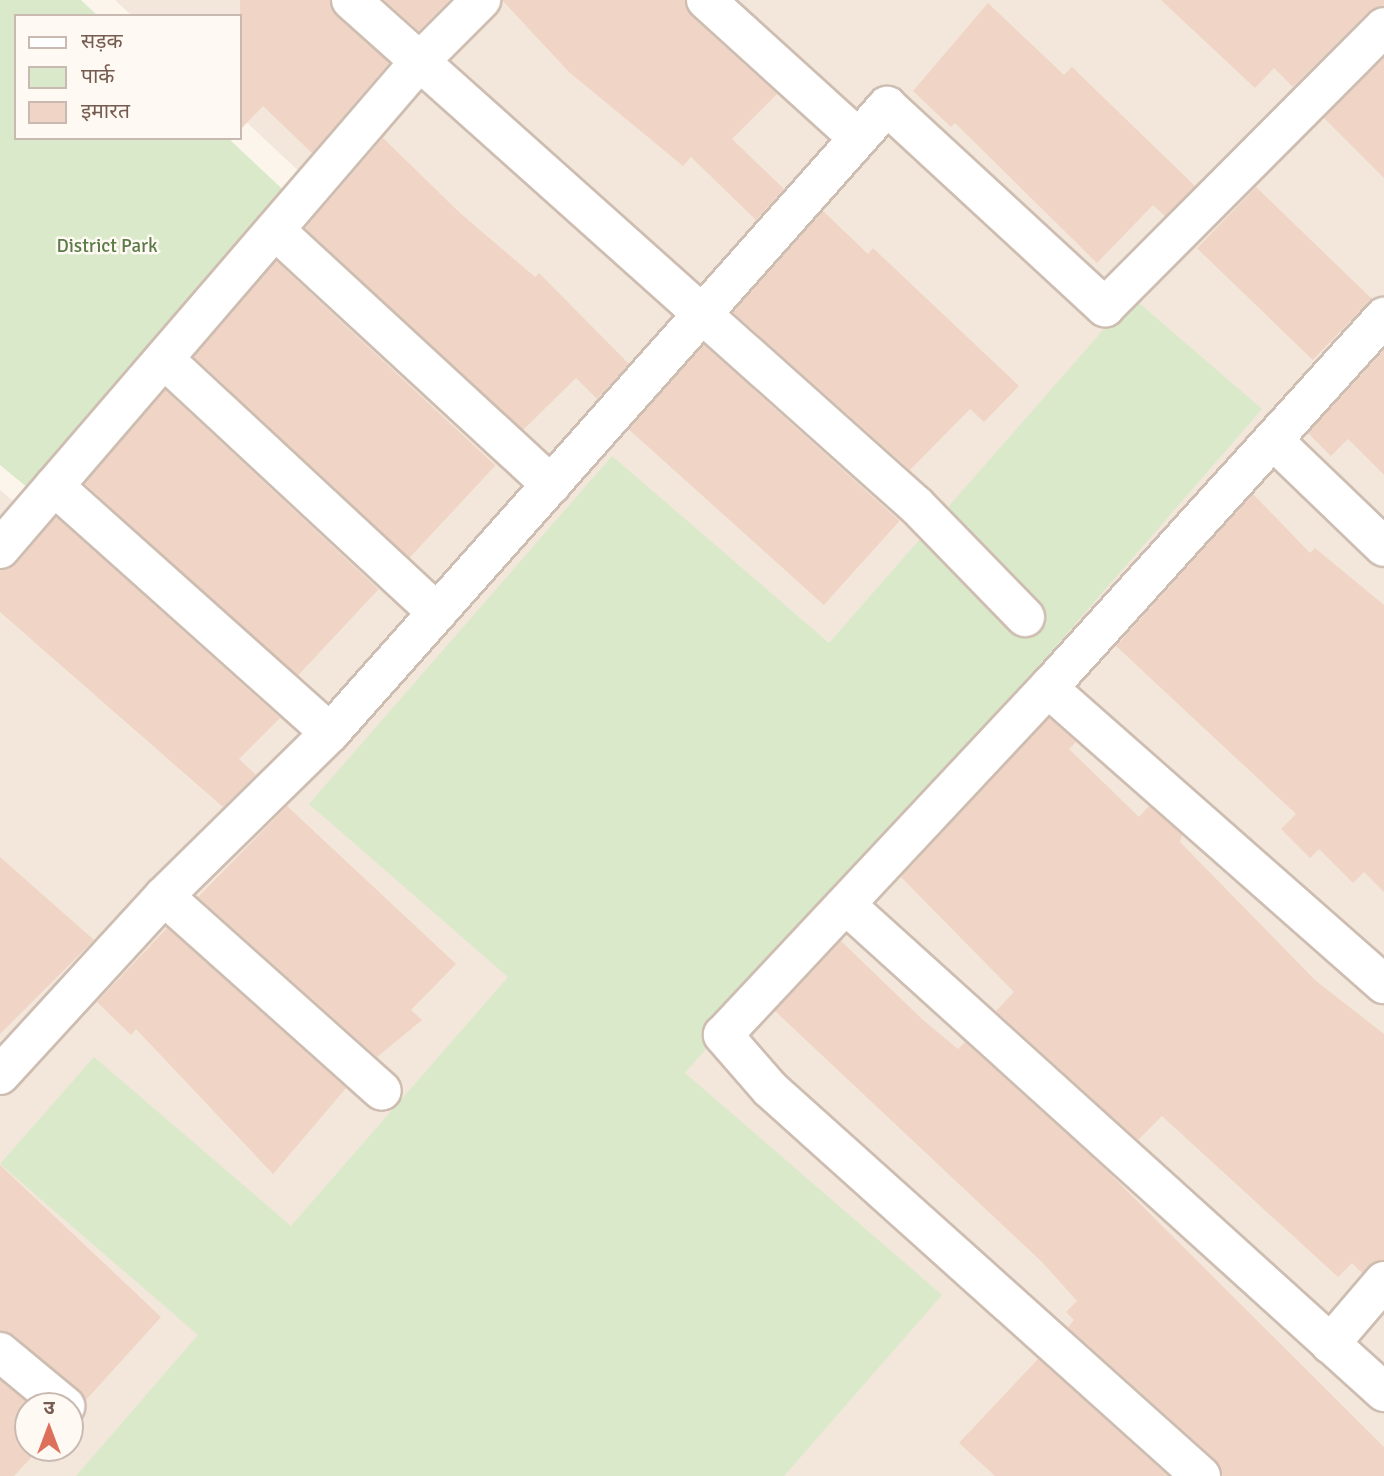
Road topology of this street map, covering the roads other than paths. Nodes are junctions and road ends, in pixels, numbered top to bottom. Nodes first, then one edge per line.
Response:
1 (351, 0) edge
2 (481, 0) edge
3 (706, 0) edge
4 (1384, 27) edge
5 (419, 62) junction
6 (859, 138) junction
7 (275, 230) junction
8 (703, 313) junction
9 (1384, 317) edge
10 (164, 359) junction
11 (1273, 440) junction
12 (551, 485) junction
13 (54, 486) junction
14 (5, 534) edge
15 (1384, 547) edge
16 (437, 613) junction
17 (1025, 617) dead end
18 (1048, 688) junction
19 (330, 733) junction
20 (164, 896) junction
21 (846, 905) junction
22 (1384, 984) edge
23 (6, 1055) edge
24 (382, 1091) dead end
25 (1384, 1281) edge
26 (1330, 1344) junction
27 (0, 1352) edge
28 (49, 1392) edge
29 (1384, 1392) edge
30 (1201, 1476) edge

1 - 5 street
2 - 5 street
3 - 6 street
4 - 6 street
5 - 7 street
5 - 8 street
6 - 8 street
7 - 10 street
7 - 12 street
8 - 12 street
8 - 17 street
9 - 11 street
10 - 13 street
10 - 16 street
11 - 15 street
11 - 18 street
12 - 16 street
13 - 14 street
13 - 19 street
16 - 19 street
18 - 21 street
18 - 22 street
19 - 20 street
20 - 23 street
20 - 24 street
21 - 26 street
21 - 30 street
25 - 26 street
26 - 29 street
27 - 28 street

